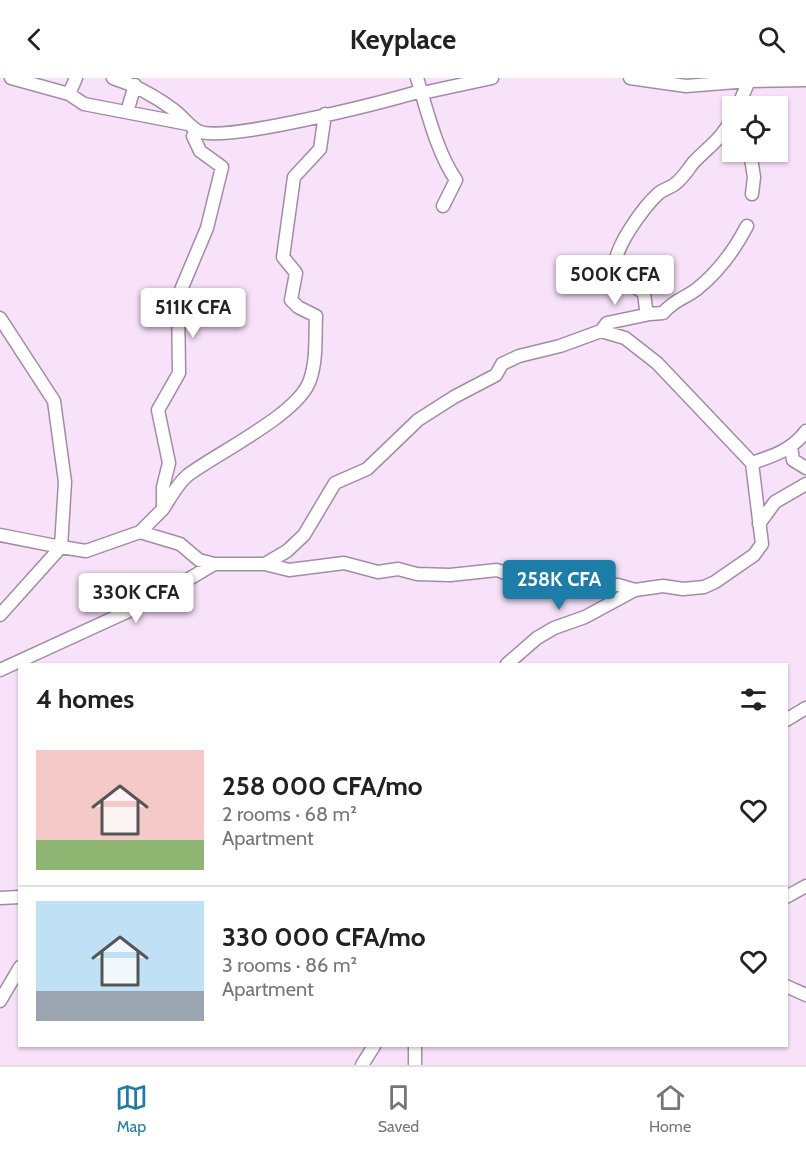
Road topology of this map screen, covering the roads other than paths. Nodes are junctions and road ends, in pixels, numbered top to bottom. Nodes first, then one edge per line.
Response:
1 (10, 78) edge
2 (76, 78) edge
3 (113, 78) edge
4 (417, 78) edge
5 (492, 78) edge
6 (630, 78) edge
7 (22, 79) edge
8 (806, 80) edge
9 (721, 81) edge
10 (749, 81) junction
11 (135, 86) junction
12 (421, 91) junction
13 (69, 94) junction
14 (743, 96) edge
15 (126, 112) junction
16 (325, 114) junction
17 (193, 128) junction
18 (722, 135) edge
19 (752, 162) edge
20 (752, 194) dead end
21 (443, 206) dead end
22 (747, 226) dead end
23 (650, 314) junction
24 (0, 318) edge
25 (601, 331) junction
26 (806, 431) edge
27 (791, 447) junction
28 (752, 463) junction
29 (806, 468) edge
30 (806, 484) edge
31 (163, 509) junction
32 (759, 524) junction
33 (140, 532) junction
34 (0, 535) edge
35 (61, 547) junction
36 (214, 564) junction
37 (265, 564) junction
38 (635, 590) junction
39 (0, 615) edge
40 (508, 663) edge
41 (0, 670) edge
42 (806, 708) edge
43 (788, 719) edge
44 (806, 886) edge
45 (788, 896) edge
46 (18, 897) edge
47 (0, 898) edge
48 (18, 970) edge
49 (788, 987) edge
50 (806, 995) edge
51 (0, 1001) edge
52 (373, 1047) edge
53 (415, 1047) edge
54 (362, 1065) edge
55 (415, 1065) edge

1 - 7 street
2 - 13 street
3 - 11 street
4 - 12 street
5 - 12 street
6 - 9 street
7 - 13 street
8 - 10 street
9 - 10 street
10 - 14 street
11 - 15 street
11 - 17 street
12 - 16 street
12 - 21 street
13 - 15 street
15 - 17 street
16 - 17 street
16 - 31 street
17 - 31 street
18 - 23 street
19 - 20 street
22 - 23 street
23 - 25 street
24 - 35 street
25 - 28 street
25 - 37 street
26 - 27 street
27 - 28 street
27 - 29 street
28 - 32 street
30 - 32 street
31 - 33 street
32 - 38 street
33 - 35 street
33 - 36 street
34 - 35 street
35 - 39 street
36 - 37 street
36 - 41 street
37 - 38 street
38 - 40 street
42 - 43 street
44 - 45 street
46 - 47 street
48 - 51 street
49 - 50 street
52 - 54 street
53 - 55 street

